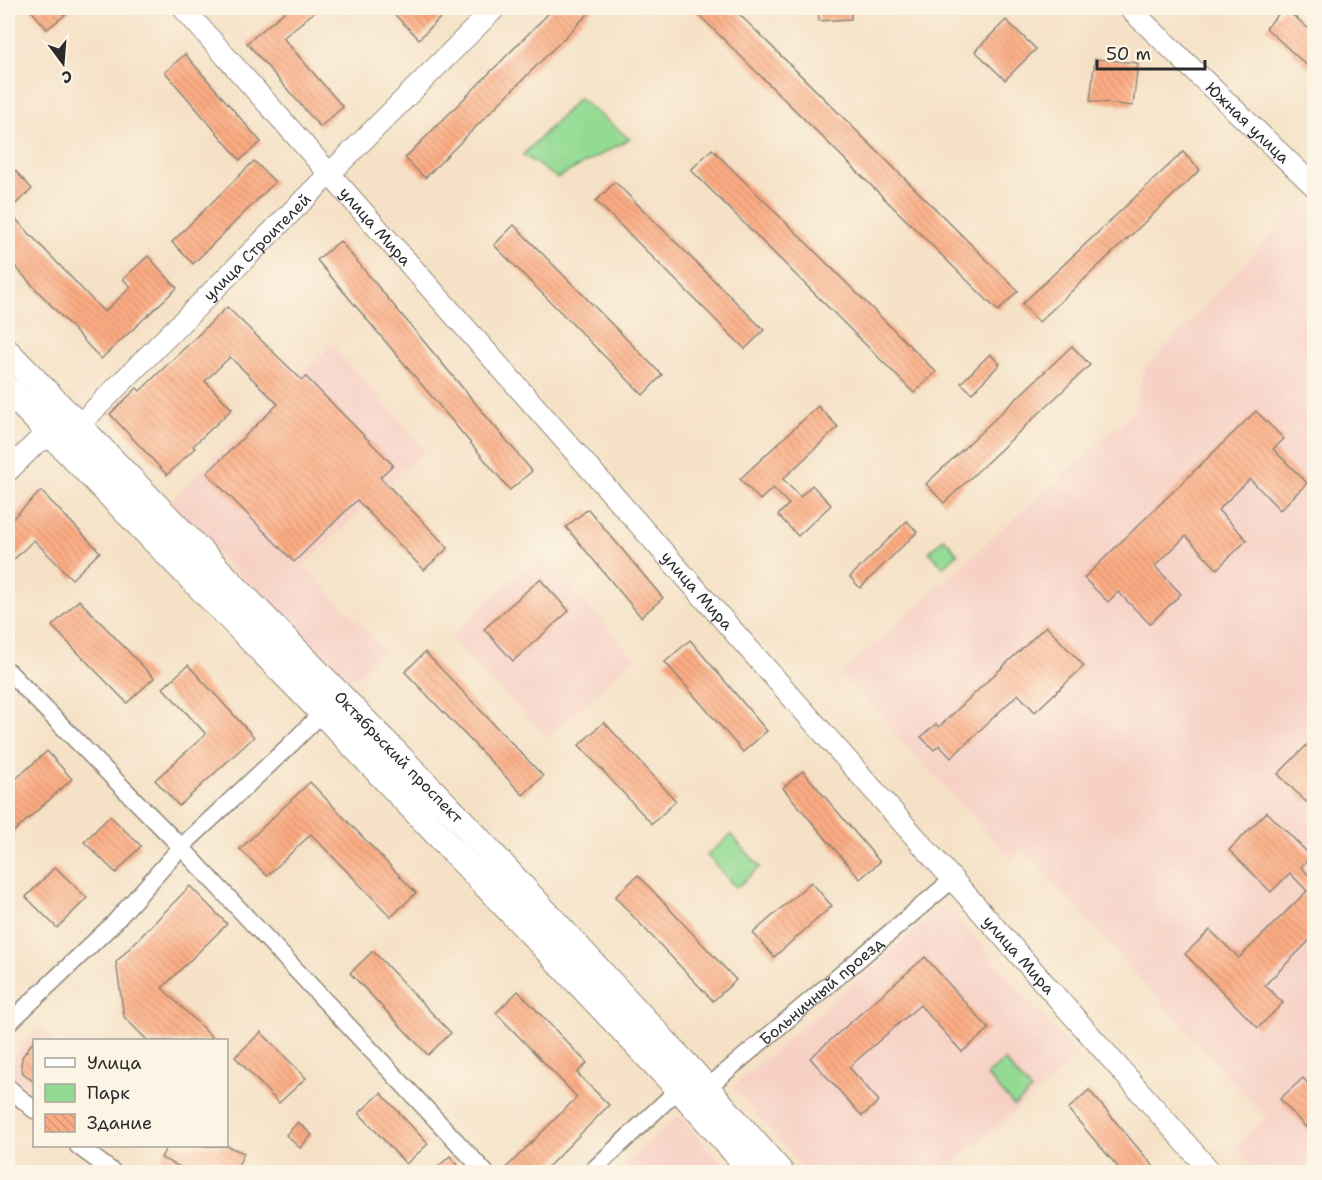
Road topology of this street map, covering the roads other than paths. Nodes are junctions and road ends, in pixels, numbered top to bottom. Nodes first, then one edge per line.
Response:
1 (183, 8) edge
2 (495, 8) edge
3 (1129, 8) edge
4 (328, 173) junction
5 (1314, 186) edge
6 (8, 353) edge
7 (8, 390) edge
8 (78, 426) junction
9 (52, 436) junction
10 (8, 471) edge
11 (8, 671) edge
12 (321, 711) junction
13 (181, 847) junction
14 (952, 880) junction
15 (8, 1024) edge
16 (8, 1087) edge
17 (693, 1089) junction
18 (33, 1109) edge
19 (79, 1147) edge
20 (113, 1173) edge
21 (485, 1173) edge
22 (591, 1173) edge
23 (753, 1173) edge
24 (780, 1173) edge
25 (1211, 1173) edge

1 - 4 street, улица Мира
2 - 4 street, улица Строителей
3 - 5 street, Южная улица
4 - 8 street, улица Строителей
4 - 14 street, улица Мира
6 - 8 main road, Октябрьский проспект
7 - 9 main road, Октябрьский проспект
8 - 9 street, улица Строителей
8 - 17 main road, Октябрьский проспект
9 - 10 street, улица Строителей
9 - 12 main road, Октябрьский проспект
11 - 13 street
12 - 13 street
12 - 17 main road, Октябрьский проспект
13 - 15 street
13 - 21 street
14 - 17 street, Больничный проезд
14 - 25 street, улица Мира
16 - 18 street
17 - 22 street, Больничный проезд
17 - 23 main road, Октябрьский проспект
17 - 24 main road, Октябрьский проспект
19 - 20 street

